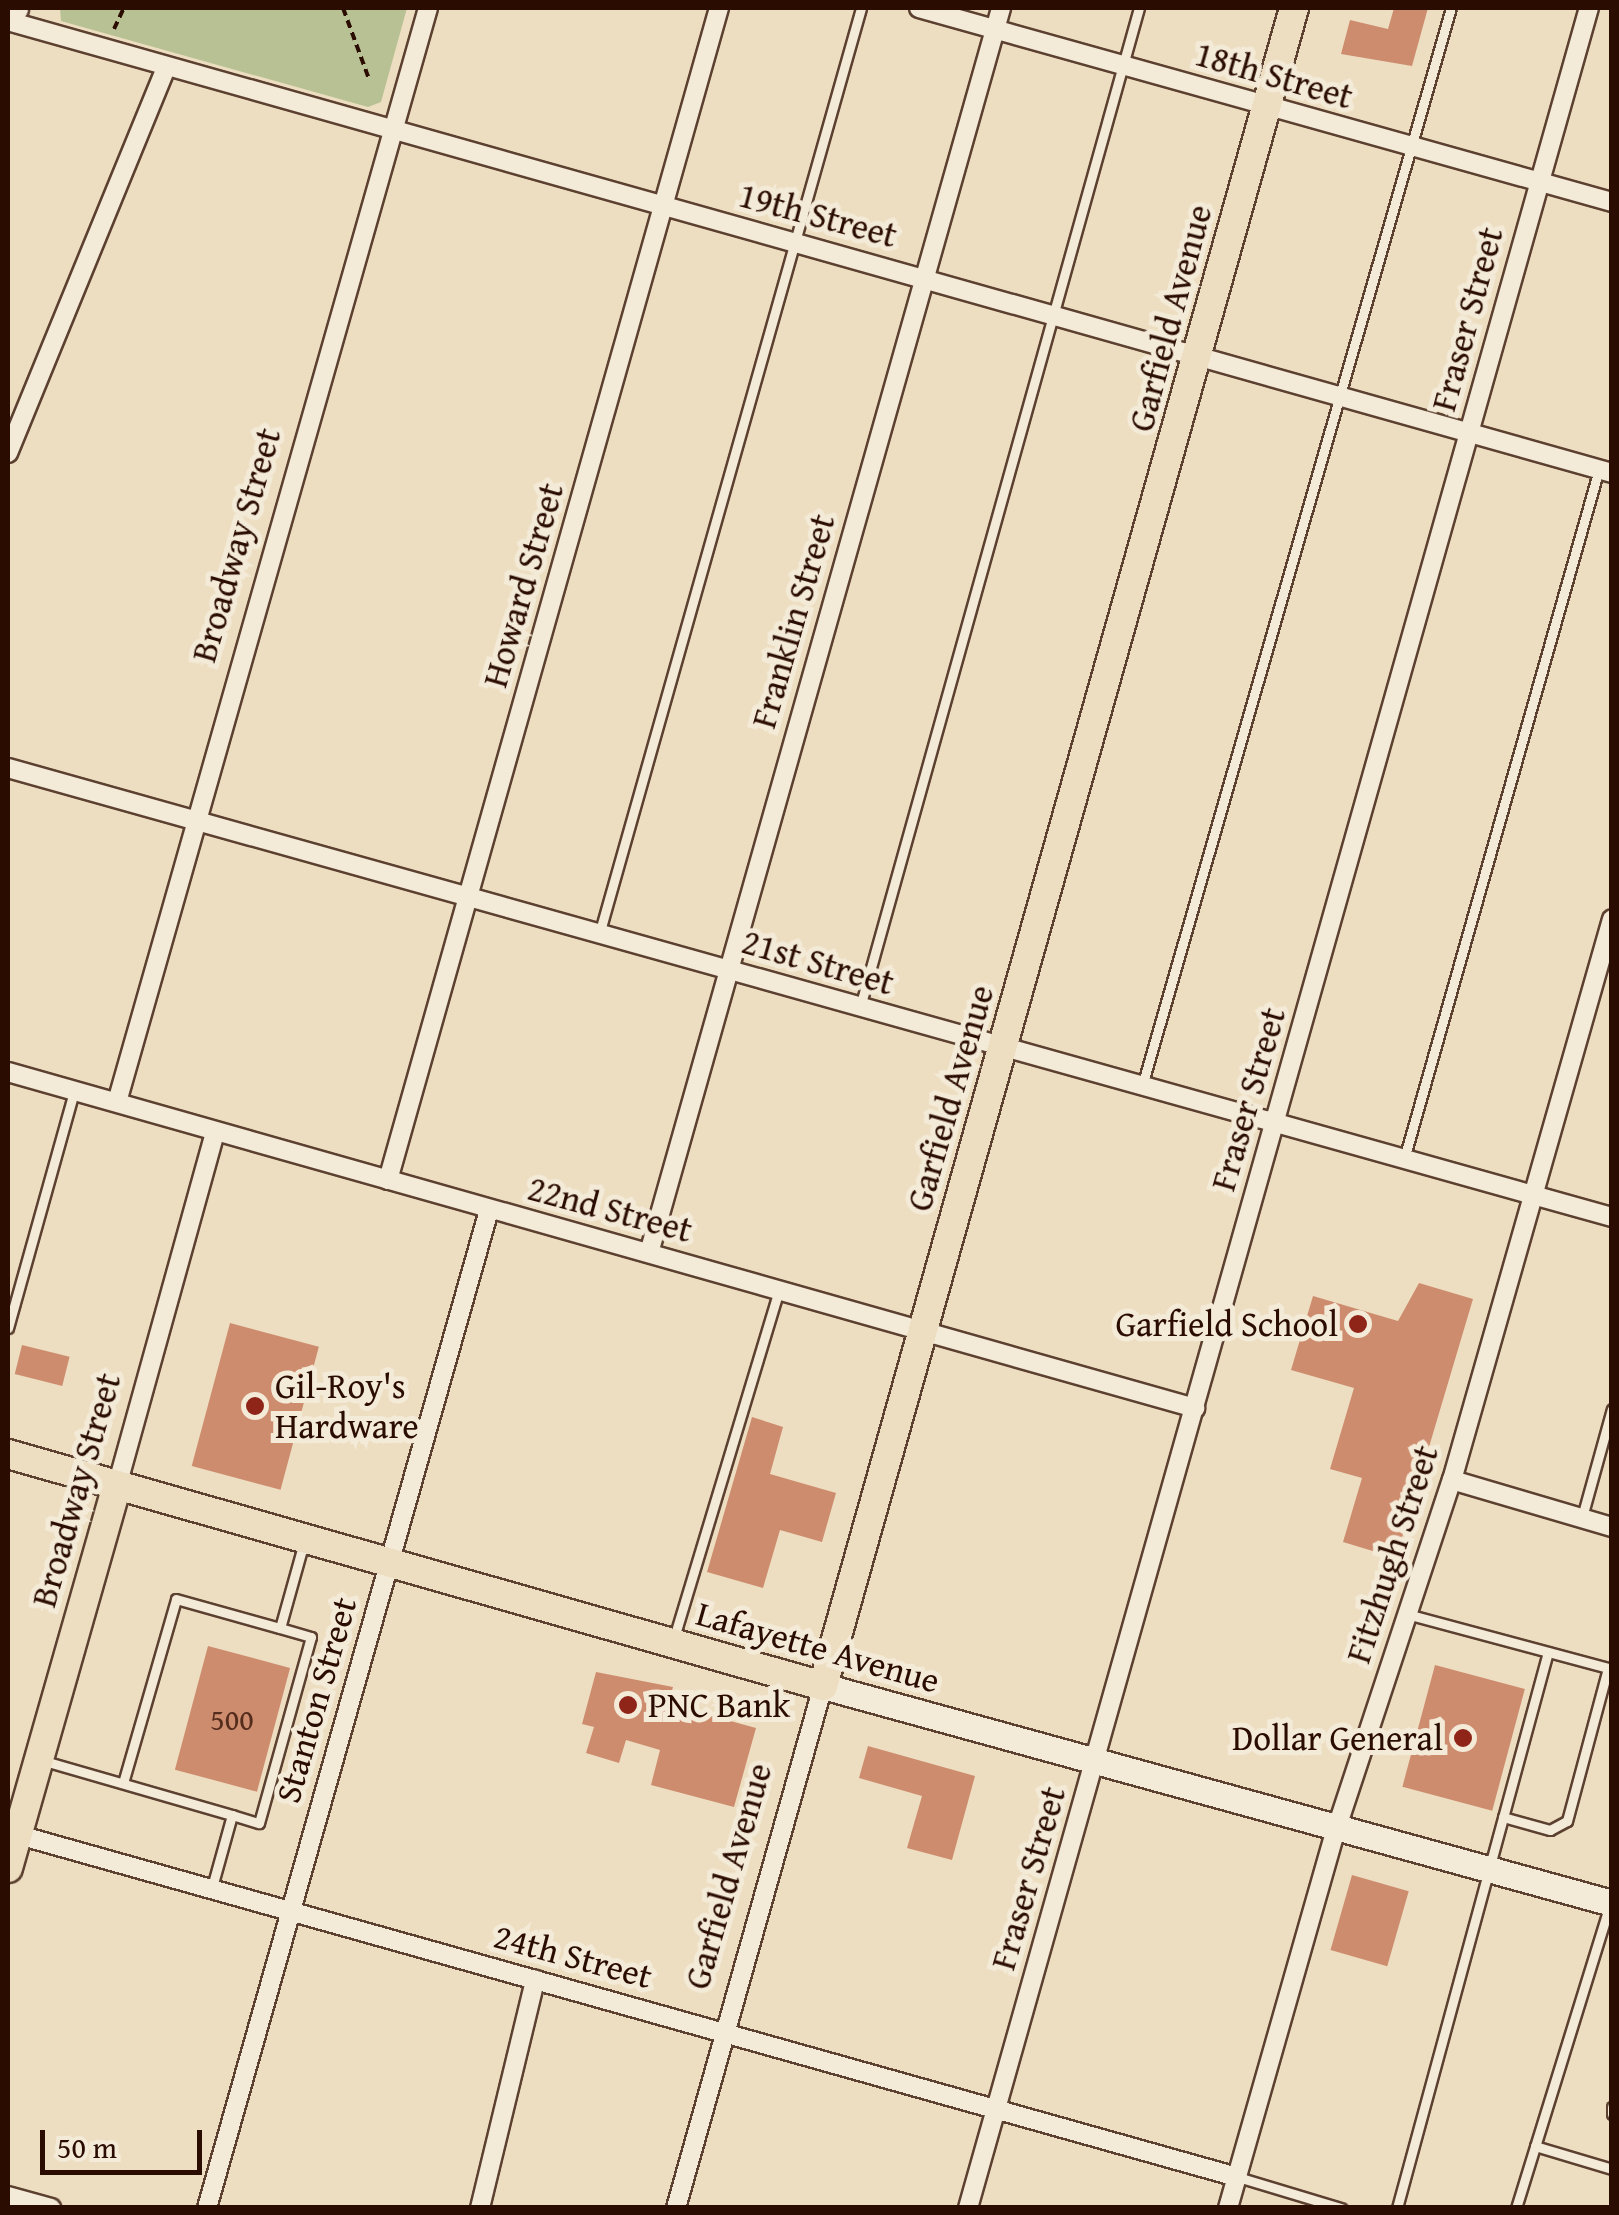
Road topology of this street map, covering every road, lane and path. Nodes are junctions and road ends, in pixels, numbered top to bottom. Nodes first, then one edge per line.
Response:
1 (15, 8) edge
2 (124, 8) edge
3 (342, 8) edge
4 (428, 8) edge
5 (719, 8) edge
6 (861, 8) edge
7 (919, 8) edge
8 (1001, 8) edge
9 (1139, 8) edge
10 (1294, 8) edge
11 (1451, 8) edge
12 (1590, 8) edge
13 (8, 18) edge
14 (114, 29) dead end
15 (995, 29) junction
16 (1124, 66) junction
17 (166, 68) junction
18 (369, 79) dead end
19 (1266, 108) junction
20 (394, 132) junction
21 (1413, 148) junction
22 (1539, 182) junction
23 (1612, 202) edge
24 (664, 205) junction
25 (794, 242) junction
26 (923, 277) junction
27 (1053, 315) junction
28 (1199, 356) junction
29 (1343, 397) junction
30 (1470, 432) junction
31 (8, 453) edge
32 (1605, 471) edge
33 (8, 768) edge
34 (197, 818) junction
35 (470, 892) junction
36 (1612, 919) edge
37 (600, 931) junction
38 (728, 970) junction
39 (860, 1008) junction
40 (1004, 1049) junction
41 (8, 1072) edge
42 (1142, 1086) junction
43 (74, 1091) junction
44 (117, 1102) junction
45 (1275, 1121) junction
46 (215, 1132) junction
47 (1404, 1158) junction
48 (388, 1180) junction
49 (1534, 1196) junction
50 (489, 1210) junction
51 (1612, 1217) edge
52 (649, 1253) junction
53 (779, 1290) junction
54 (8, 1328) edge
55 (923, 1331) junction
56 (1195, 1408) junction
57 (1612, 1409) edge
58 (8, 1454) edge
59 (1452, 1480) junction
60 (116, 1486) junction
61 (1582, 1519) junction
62 (1612, 1527) edge
63 (305, 1539) junction
64 (389, 1562) junction
65 (1408, 1614) junction
66 (280, 1628) junction
67 (672, 1644) junction
68 (1548, 1652) junction
69 (1610, 1669) edge
70 (823, 1686) junction
71 (39, 1759) junction
72 (1095, 1761) junction
73 (123, 1783) junction
74 (232, 1814) junction
75 (1503, 1816) junction
76 (1336, 1830) junction
77 (12, 1833) edge
78 (8, 1868) edge
79 (1488, 1871) junction
80 (212, 1887) junction
81 (1611, 1902) edge
82 (291, 1910) junction
83 (535, 1980) junction
84 (723, 2031) junction
85 (995, 2110) junction
86 (1535, 2146) junction
87 (1612, 2169) edge
88 (1237, 2177) junction
89 (8, 2196) edge
90 (51, 2208) edge
91 (207, 2208) edge
92 (480, 2208) edge
93 (676, 2208) edge
94 (968, 2208) edge
95 (1228, 2208) edge
96 (1341, 2208) edge
97 (1396, 2208) edge
98 (1516, 2208) edge

1 - 13 main road
2 - 14 path
3 - 18 path
4 - 20 street, Broadway Street
5 - 24 street, Howard Street
6 - 25 lane
7 - 15 street, 18th Street
8 - 15 street, Franklin Street
9 - 16 lane
10 - 19 main road, Garfield Avenue
11 - 21 lane
12 - 22 street, Fraser Street
13 - 17 street, 19th Street
15 - 16 street, 18th Street
15 - 26 street, Franklin Street
16 - 19 street, 18th Street
16 - 27 lane
17 - 20 street, 19th Street
17 - 31 street
19 - 21 street, 18th Street
19 - 28 main road, Garfield Avenue
20 - 24 street, 19th Street
20 - 34 street, Broadway Street
21 - 22 street, 18th Street
21 - 29 lane
22 - 23 street, 18th Street
22 - 30 street, Fraser Street
24 - 25 street, 19th Street
24 - 35 street, Howard Street
25 - 26 street, 19th Street
25 - 37 lane
26 - 27 street, 19th Street
26 - 38 street, Franklin Street
27 - 28 street, 19th Street
27 - 39 lane
28 - 29 street, 19th Street
28 - 40 main road, Garfield Avenue
29 - 30 street, 19th Street
29 - 42 lane
30 - 32 street, 19th Street
30 - 45 street, Fraser Street
32 - 47 lane
33 - 34 street, 21st Street
34 - 35 street, 21st Street
34 - 44 street, Broadway Street
35 - 37 street, 21st Street
35 - 48 street, Howard Street
36 - 49 street, Fitzhugh Street
37 - 38 street, 21st Street
38 - 39 street, 21st Street
38 - 52 street, Franklin Street
39 - 40 street, 21st Street
40 - 42 street, 21st Street
40 - 55 main road, Garfield Avenue
41 - 43 street, 22nd Street
42 - 45 street, 21st Street
43 - 44 street, 22nd Street
43 - 54 lane
44 - 46 street, 22nd Street
45 - 47 street, 21st Street
45 - 56 street, Fraser Street
46 - 48 street, 22nd Street
46 - 60 street, Broadway Street
47 - 49 street, 21st Street
48 - 50 street, 22nd Street
49 - 51 street, 21st Street
49 - 59 street, Fitzhugh Street
50 - 52 street, 22nd Street
50 - 64 street, Stanton Street
52 - 53 street, 22nd Street
53 - 55 street, 22nd Street
53 - 67 lane
55 - 56 street, 22nd Street
55 - 70 main road, Garfield Avenue
56 - 72 street, Fraser Street
57 - 61 lane
58 - 60 main road, Lafayette Avenue
59 - 61 street
59 - 65 street, Fitzhugh Street
60 - 63 main road, Lafayette Avenue
60 - 71 main road, Broadway Street
61 - 62 street
63 - 64 main road, Lafayette Avenue
63 - 66 lane
64 - 67 main road, Lafayette Avenue
64 - 82 street, Stanton Street
65 - 68 lane
65 - 76 street, Fitzhugh Street
66 - 73 lane
66 - 74 lane
67 - 70 main road, Lafayette Avenue
68 - 69 lane
68 - 75 lane
69 - 75 lane
70 - 72 main road, Lafayette Avenue
70 - 84 street, Garfield Avenue
71 - 73 lane
71 - 77 main road, Broadway Street
72 - 76 main road, Lafayette Avenue
72 - 85 street, Fraser Street
73 - 74 lane
74 - 80 lane
75 - 79 lane
76 - 79 main road, Lafayette Avenue
76 - 88 street, Fitzhugh Street
77 - 78 main road, Broadway Street
77 - 80 street, 24th Street
79 - 81 main road, Lafayette Avenue
79 - 97 lane
80 - 82 street, 24th Street
81 - 86 lane
82 - 83 street, 24th Street
82 - 91 street, Stanton Street
83 - 84 street, 24th Street
83 - 92 street
84 - 85 street, 24th Street
84 - 93 street, Garfield Avenue
85 - 88 street, 24th Street
85 - 94 street, Fraser Street
86 - 87 lane
86 - 98 lane
88 - 95 street, Fitzhugh Street
88 - 96 lane
89 - 90 street

